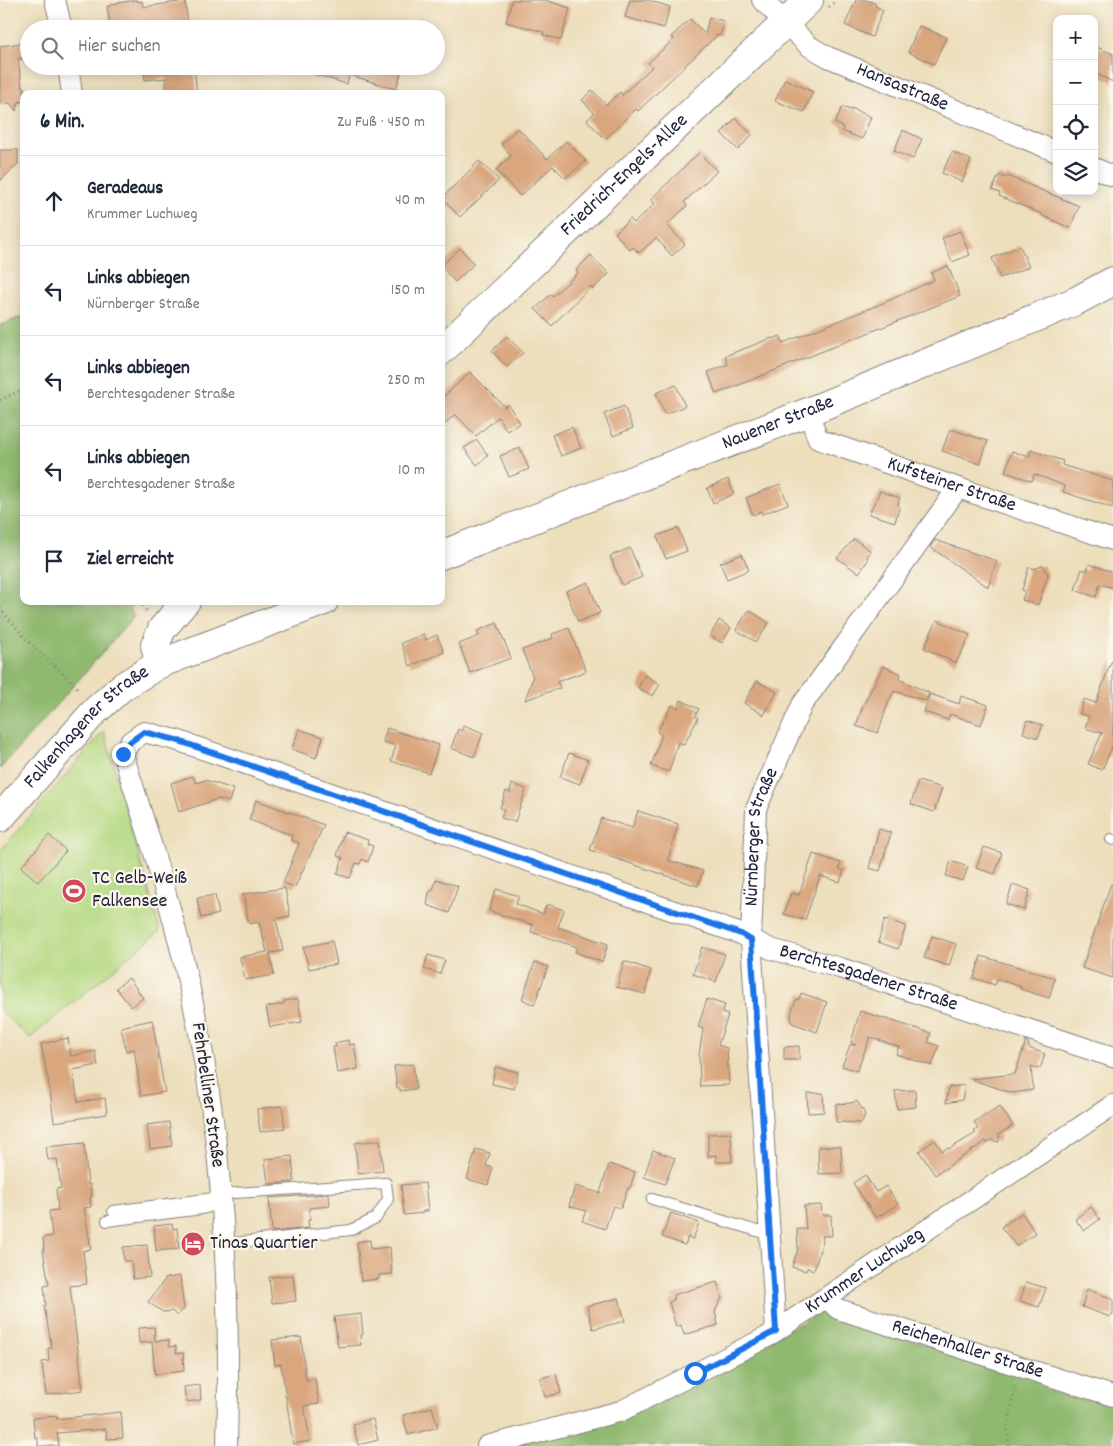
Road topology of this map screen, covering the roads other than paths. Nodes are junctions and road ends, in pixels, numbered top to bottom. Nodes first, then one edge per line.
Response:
1 (54, 0) edge
2 (762, 0) edge
3 (809, 0) edge
4 (60, 20) edge
5 (785, 24) junction
6 (69, 75) edge
7 (71, 90) edge
8 (1053, 150) edge
9 (1098, 170) edge
10 (1113, 176) edge
11 (1113, 281) edge
12 (445, 348) edge
13 (808, 412) junction
14 (958, 488) junction
15 (1113, 540) edge
16 (445, 553) edge
17 (183, 605) edge
18 (314, 605) edge
19 (159, 664) junction
20 (123, 754) joint
21 (0, 818) edge
22 (751, 940) junction
23 (1113, 1057) edge
24 (1113, 1106) edge
25 (221, 1198) junction
26 (652, 1199) dead end
27 (113, 1211) dead end
28 (107, 1221) dead end
29 (770, 1235) junction
30 (224, 1244) junction
31 (826, 1298) junction
32 (776, 1331) junction
33 (1113, 1396) edge
34 (227, 1446) edge
35 (487, 1446) edge

1 - 4 street
2 - 5 street, Hansastraße
3 - 5 main road, Friedrich-Engels-Allee
5 - 8 street, Hansastraße
5 - 12 main road, Friedrich-Engels-Allee
6 - 7 street
9 - 10 street
11 - 13 main road, Nauener Straße
13 - 14 street, Kufsteiner Straße
13 - 16 main road, Nauener Straße
14 - 15 street, Kufsteiner Straße
14 - 22 street, Nürnberger Straße
17 - 19 main road
18 - 19 main road
19 - 21 main road, Falkenhagener Straße
20 - 22 street, Berchtesgadener Straße
20 - 25 street, Fehrbelliner Straße
22 - 23 street, Berchtesgadener Straße
22 - 29 street, Nürnberger Straße
24 - 31 street, Krummer Luchweg
25 - 27 lane
25 - 28 lane
25 - 30 street, Fehrbelliner Straße
25 - 30 lane
26 - 29 lane
29 - 32 street, Nürnberger Straße
30 - 34 street, Fehrbelliner Straße
31 - 32 street, Krummer Luchweg
31 - 33 street, Reichenhaller Straße
32 - 35 street, Krummer Luchweg

